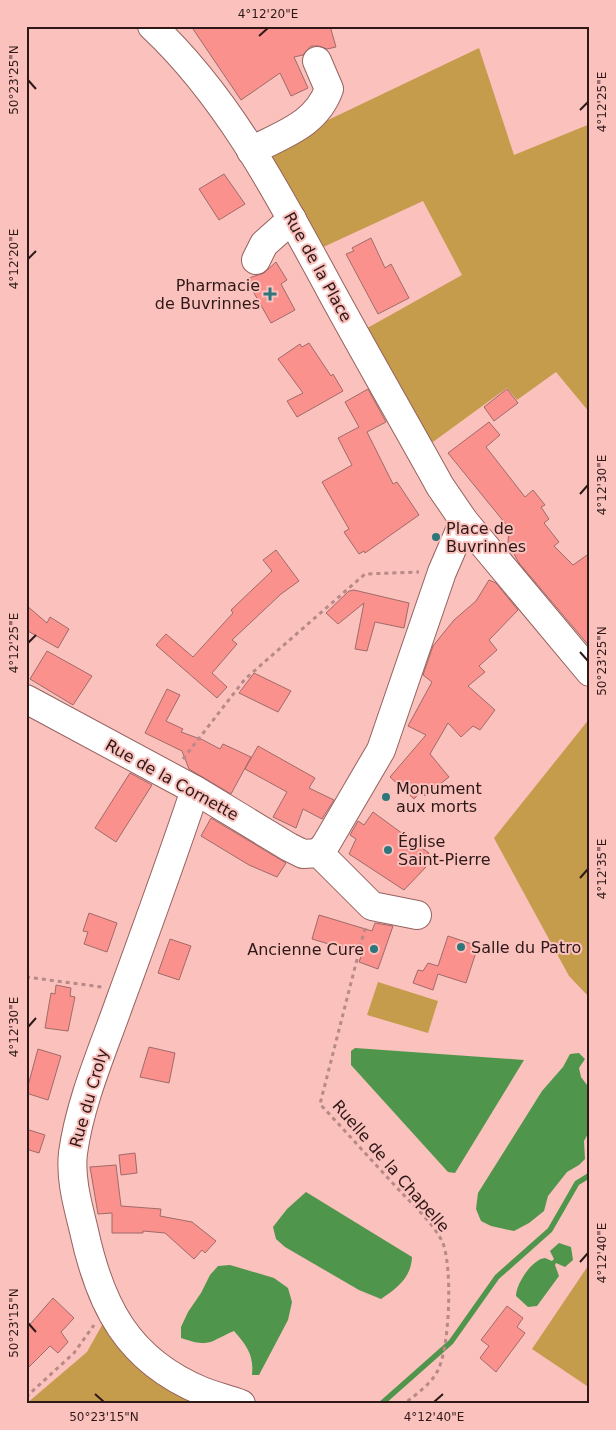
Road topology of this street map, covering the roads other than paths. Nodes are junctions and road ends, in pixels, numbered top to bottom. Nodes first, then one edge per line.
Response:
1 (152, 26) edge
2 (317, 61) dead end
3 (251, 151) junction
4 (292, 219) junction
5 (256, 260) dead end
6 (464, 521) junction
7 (590, 672) edge
8 (26, 698) edge
9 (195, 790) junction
10 (319, 853) junction
11 (417, 915) dead end
12 (241, 1404) edge

1 - 3 street, Rue de la Place
2 - 3 street
3 - 4 street, Rue de la Place
4 - 5 street
4 - 6 street, Rue de la Place
6 - 7 street, Rue de la Place
6 - 10 street
8 - 9 street, Rue de la Cornette
9 - 10 street, Rue de la Cornette
9 - 12 street, Rue du Croly
10 - 11 street

